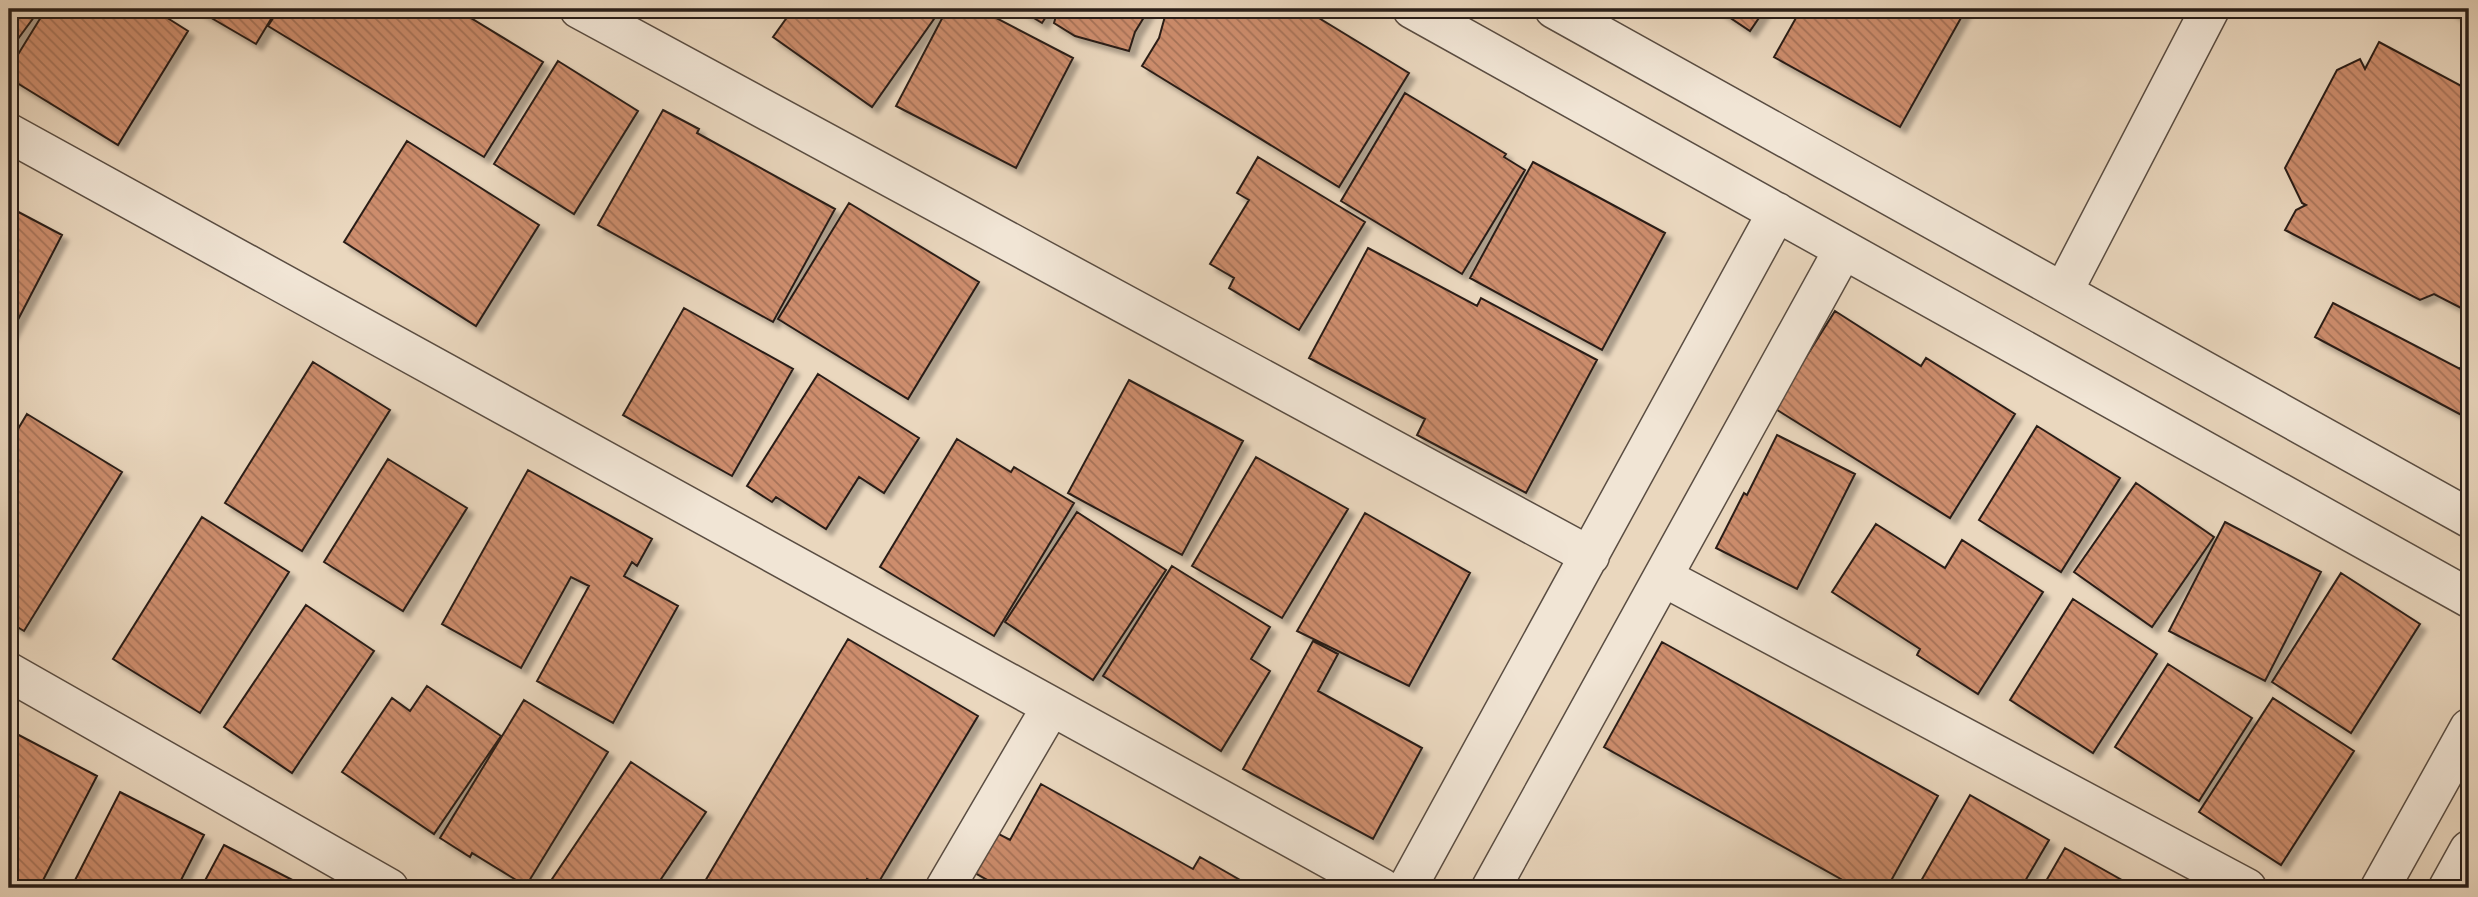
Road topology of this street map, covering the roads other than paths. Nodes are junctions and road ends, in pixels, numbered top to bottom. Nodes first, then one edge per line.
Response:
1 (579, 9) edge
2 (1412, 9) edge
3 (1554, 9) edge
4 (2210, 9) edge
5 (9, 133) edge
6 (1777, 212) junction
7 (1843, 250) junction
8 (2063, 292) junction
9 (2469, 518) edge
10 (1590, 556) junction
11 (1663, 577) junction
12 (2469, 598) edge
13 (9, 671) edge
14 (1051, 707) junction
15 (2469, 728) edge
16 (2469, 850) edge
17 (389, 888) edge
18 (945, 888) edge
19 (1382, 888) edge
20 (1408, 888) edge
21 (1491, 888) edge
22 (2247, 888) edge
23 (2380, 888) edge
24 (2448, 888) edge

1 - 10 street
2 - 6 street
3 - 8 street
4 - 8 street
5 - 14 street
6 - 7 street
6 - 10 street
7 - 11 street
7 - 12 street
8 - 9 street
10 - 20 street
11 - 21 street
11 - 22 street
13 - 17 street
14 - 18 street
14 - 19 street
15 - 23 street
16 - 24 street

